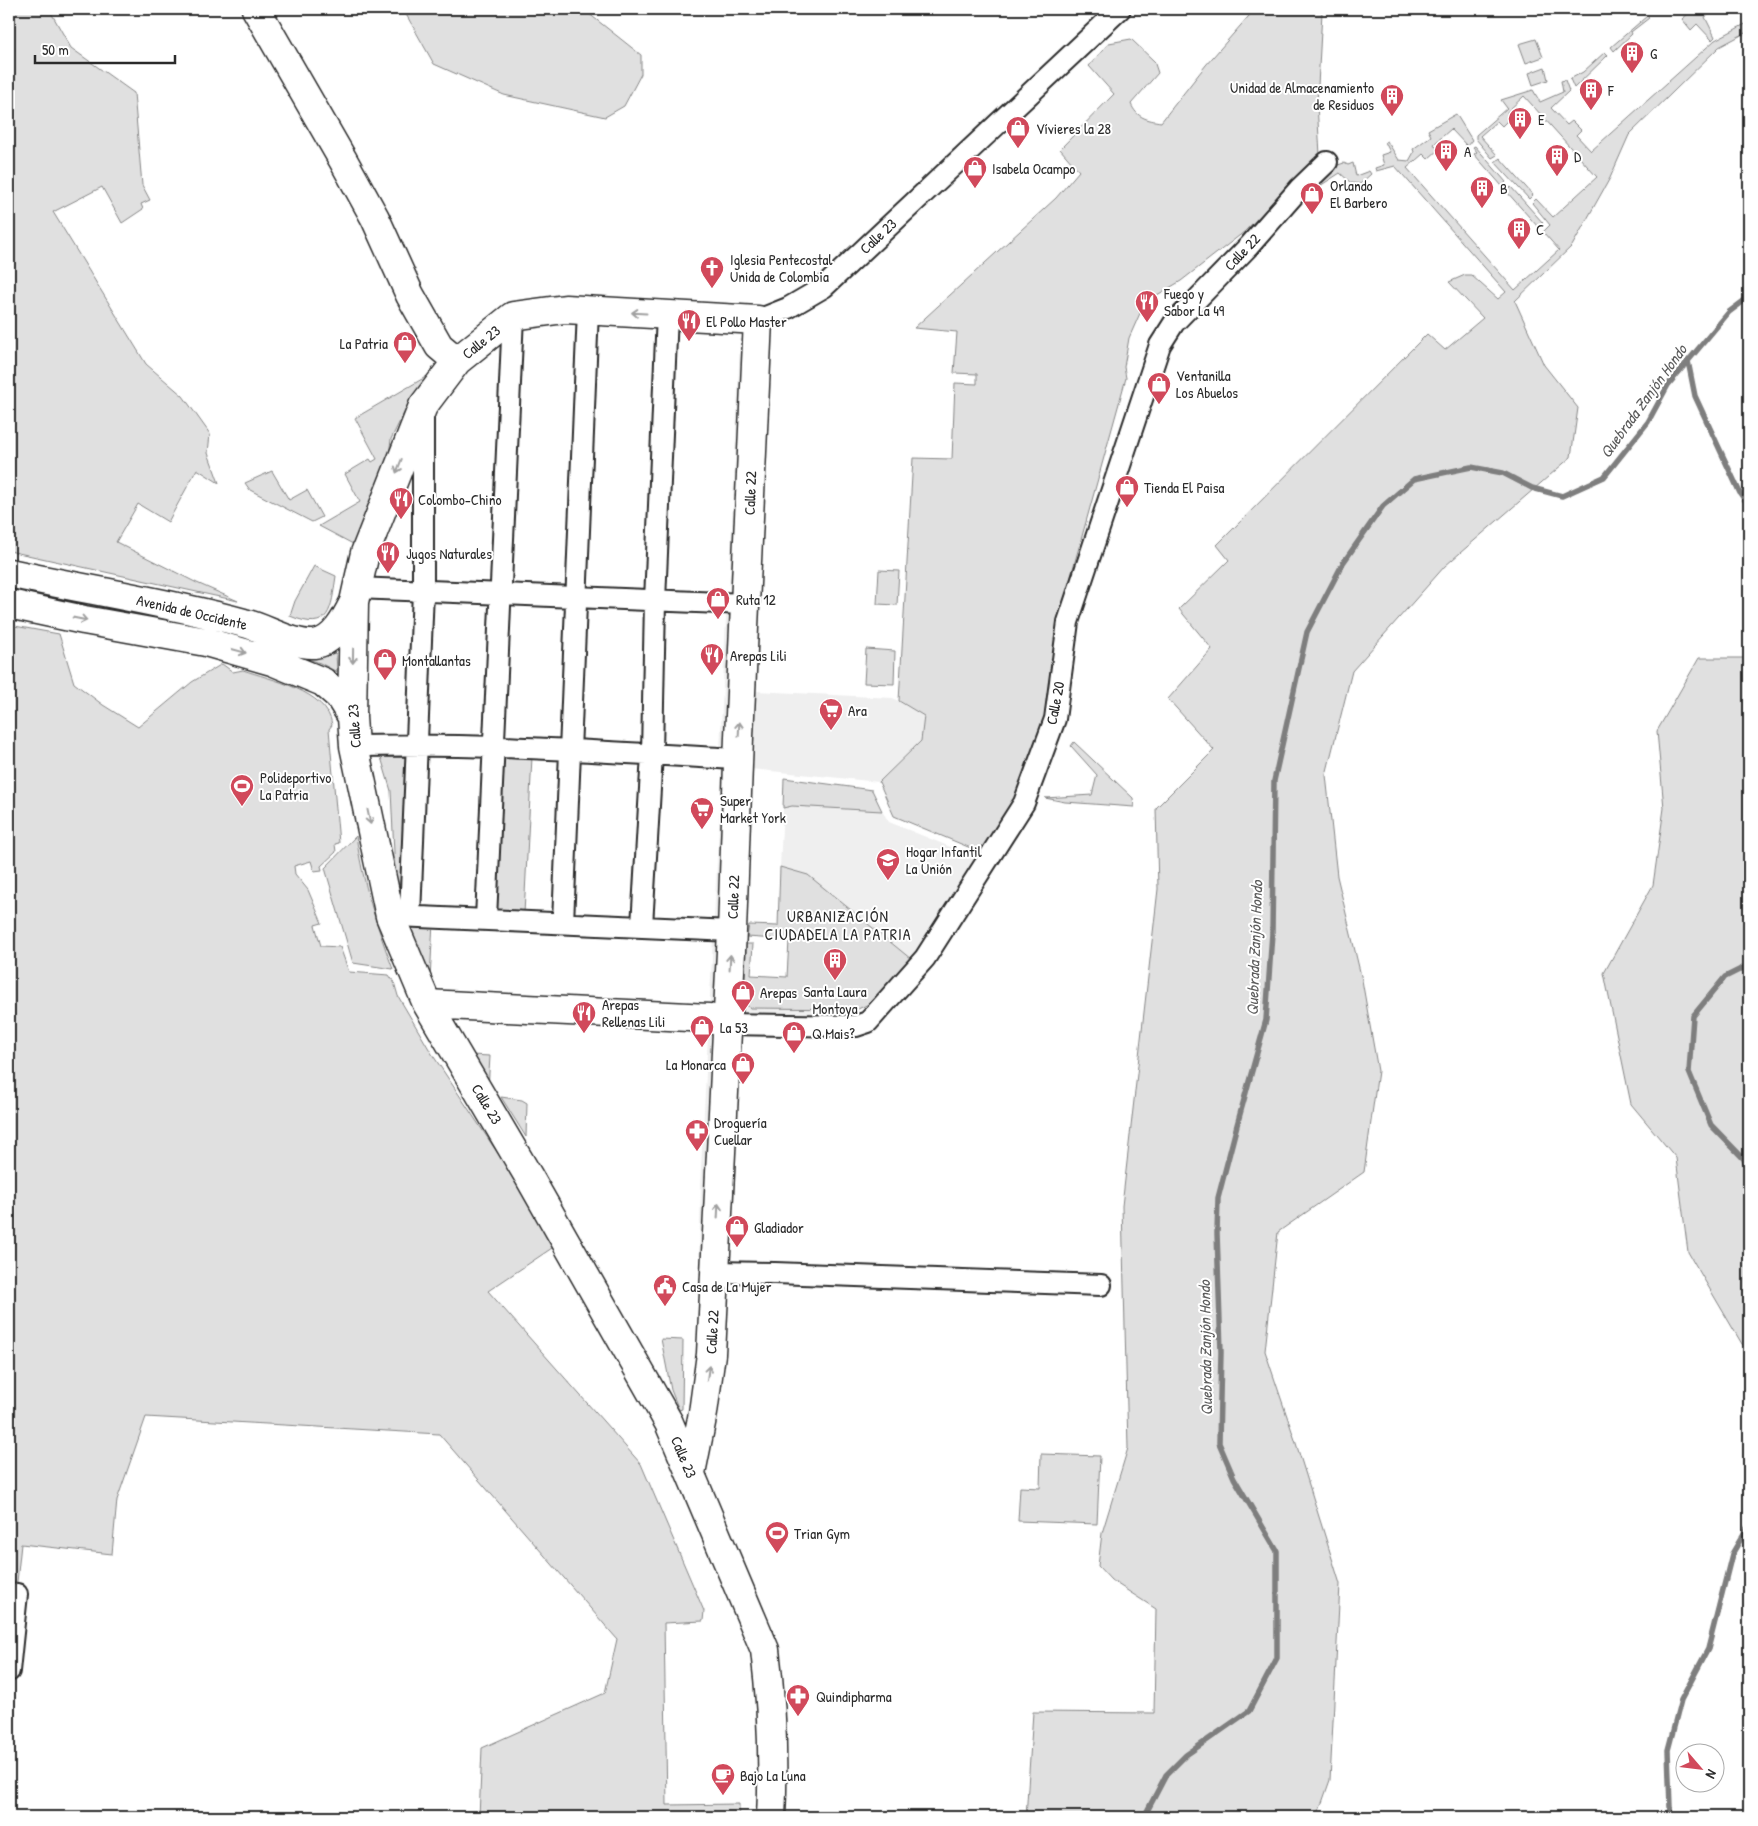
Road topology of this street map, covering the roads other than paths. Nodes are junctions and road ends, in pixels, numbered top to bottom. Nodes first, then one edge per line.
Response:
1 (256, 9) edge
2 (1120, 9) edge
3 (1327, 162) dead end
4 (588, 310) junction
5 (667, 314) junction
6 (513, 316) junction
7 (758, 320) junction
8 (1160, 345) joint
9 (457, 361) junction
10 (423, 406) junction
11 (9, 573) edge
12 (423, 591) junction
13 (500, 594) junction
14 (355, 595) junction
15 (576, 597) junction
16 (654, 601) junction
17 (745, 604) junction
18 (20, 607) edge
19 (352, 717) junction
20 (416, 744) junction
21 (354, 746) junction
22 (494, 747) junction
23 (570, 750) junction
24 (652, 754) junction
25 (738, 759) junction
26 (400, 916) junction
27 (486, 920) junction
28 (564, 923) junction
29 (642, 926) junction
30 (732, 931) junction
31 (427, 1004) junction
32 (726, 1024) junction
33 (715, 1272) junction
34 (1100, 1285) dead end
35 (703, 1413) junction
36 (669, 1424) junction
37 (691, 1473) junction
38 (17, 1594) dead end
39 (9, 1671) edge
40 (771, 1817) edge

1 - 9 main road
2 - 7 street, Calle 23
3 - 8 street, Calle 22
5 -> 4 main road, Calle 23
4 - 6 main road, Calle 23
4 - 15 street
5 - 7 main road, Calle 23
5 - 16 street
6 - 9 main road, Calle 23
6 - 13 street
7 - 17 main road, Calle 22
8 - 32 street, Calle 20
9 - 10 main road, Calle 23
10 - 12 street
10 -> 14 main road, Calle 23
11 - 14 main road, Avenida de Occidente
12 - 13 street
12 - 14 street
12 - 20 street
13 - 15 street
13 - 22 street
14 -> 19 main road, Calle 23
15 - 16 street
15 - 23 street
16 - 17 street
16 - 24 street
25 -> 17 main road, Calle 22
18 -> 19 main road, Avenida de Occidente
19 - 21 main road, Calle 23
20 - 21 street
20 - 22 street
20 - 26 street
21 -> 26 main road, Calle 23
22 - 23 street
22 - 27 street
23 - 24 street
23 - 28 street
24 - 25 street
24 - 29 street
25 - 30 main road, Calle 22
26 - 27 street
26 - 31 main road, Calle 23
27 - 28 street
28 - 29 street
29 - 30 street
32 -> 30 main road, Calle 22
31 - 32 main road
31 - 36 main road, Calle 23
33 -> 32 main road, Calle 22
33 - 34 street
35 -> 33 main road, Calle 22
35 - 36 main road
35 - 37 main road, Calle 22
36 - 37 main road, Calle 23
37 - 40 main road, Calle 23
38 - 39 street

